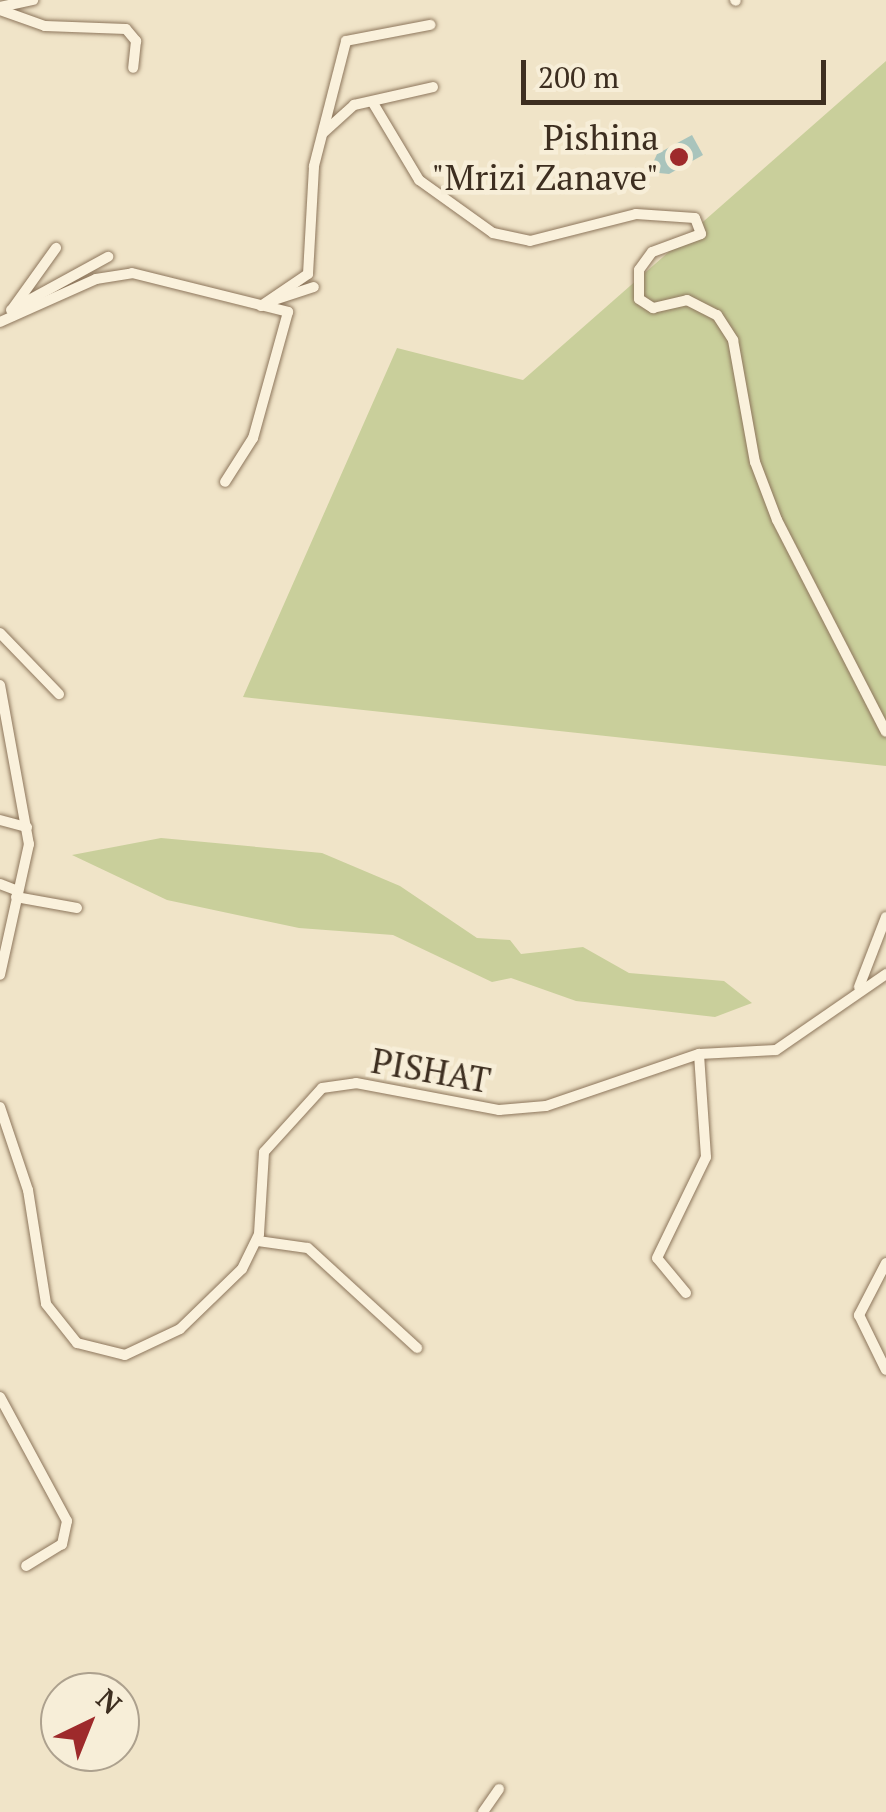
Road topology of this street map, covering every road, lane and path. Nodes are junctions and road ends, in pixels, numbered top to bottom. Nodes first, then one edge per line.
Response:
1 (32, 0) edge
2 (0, 9) edge
3 (430, 26) dead end
4 (133, 68) dead end
5 (434, 86) dead end
6 (373, 102) junction
7 (320, 138) junction
8 (56, 248) dead end
9 (108, 256) dead end
10 (314, 287) dead end
11 (262, 306) junction
12 (11, 310) junction
13 (0, 322) edge
14 (224, 482) dead end
15 (0, 633) edge
16 (0, 685) edge
17 (59, 694) dead end
18 (886, 732) edge
19 (0, 820) edge
20 (27, 827) junction
21 (0, 884) edge
22 (17, 894) junction
23 (76, 908) dead end
24 (886, 917) edge
25 (5, 929) edge
26 (0, 973) edge
27 (886, 974) edge
28 (858, 988) junction
29 (699, 1054) junction
30 (0, 1107) edge
31 (258, 1241) junction
32 (886, 1262) edge
33 (686, 1293) dead end
34 (416, 1348) dead end
35 (886, 1370) edge
36 (0, 1397) edge
37 (26, 1566) dead end
38 (499, 1789) dead end
39 (483, 1812) edge

1 - 2 street
2 - 4 street
3 - 7 street
5 - 6 street
6 - 7 street
6 - 18 street
7 - 11 street
8 - 12 street
9 - 12 street
10 - 11 street
11 - 13 street
11 - 14 street
12 - 13 street
15 - 17 street
16 - 20 street
19 - 20 street
20 - 22 street
21 - 22 street
22 - 23 street
22 - 25 street
24 - 28 street
25 - 26 street
27 - 28 street, PISHAT
28 - 29 street, PISHAT
29 - 31 street, PISHAT
29 - 33 street
30 - 31 street, PISHAT
31 - 34 street
32 - 35 street
36 - 37 street
38 - 39 street

